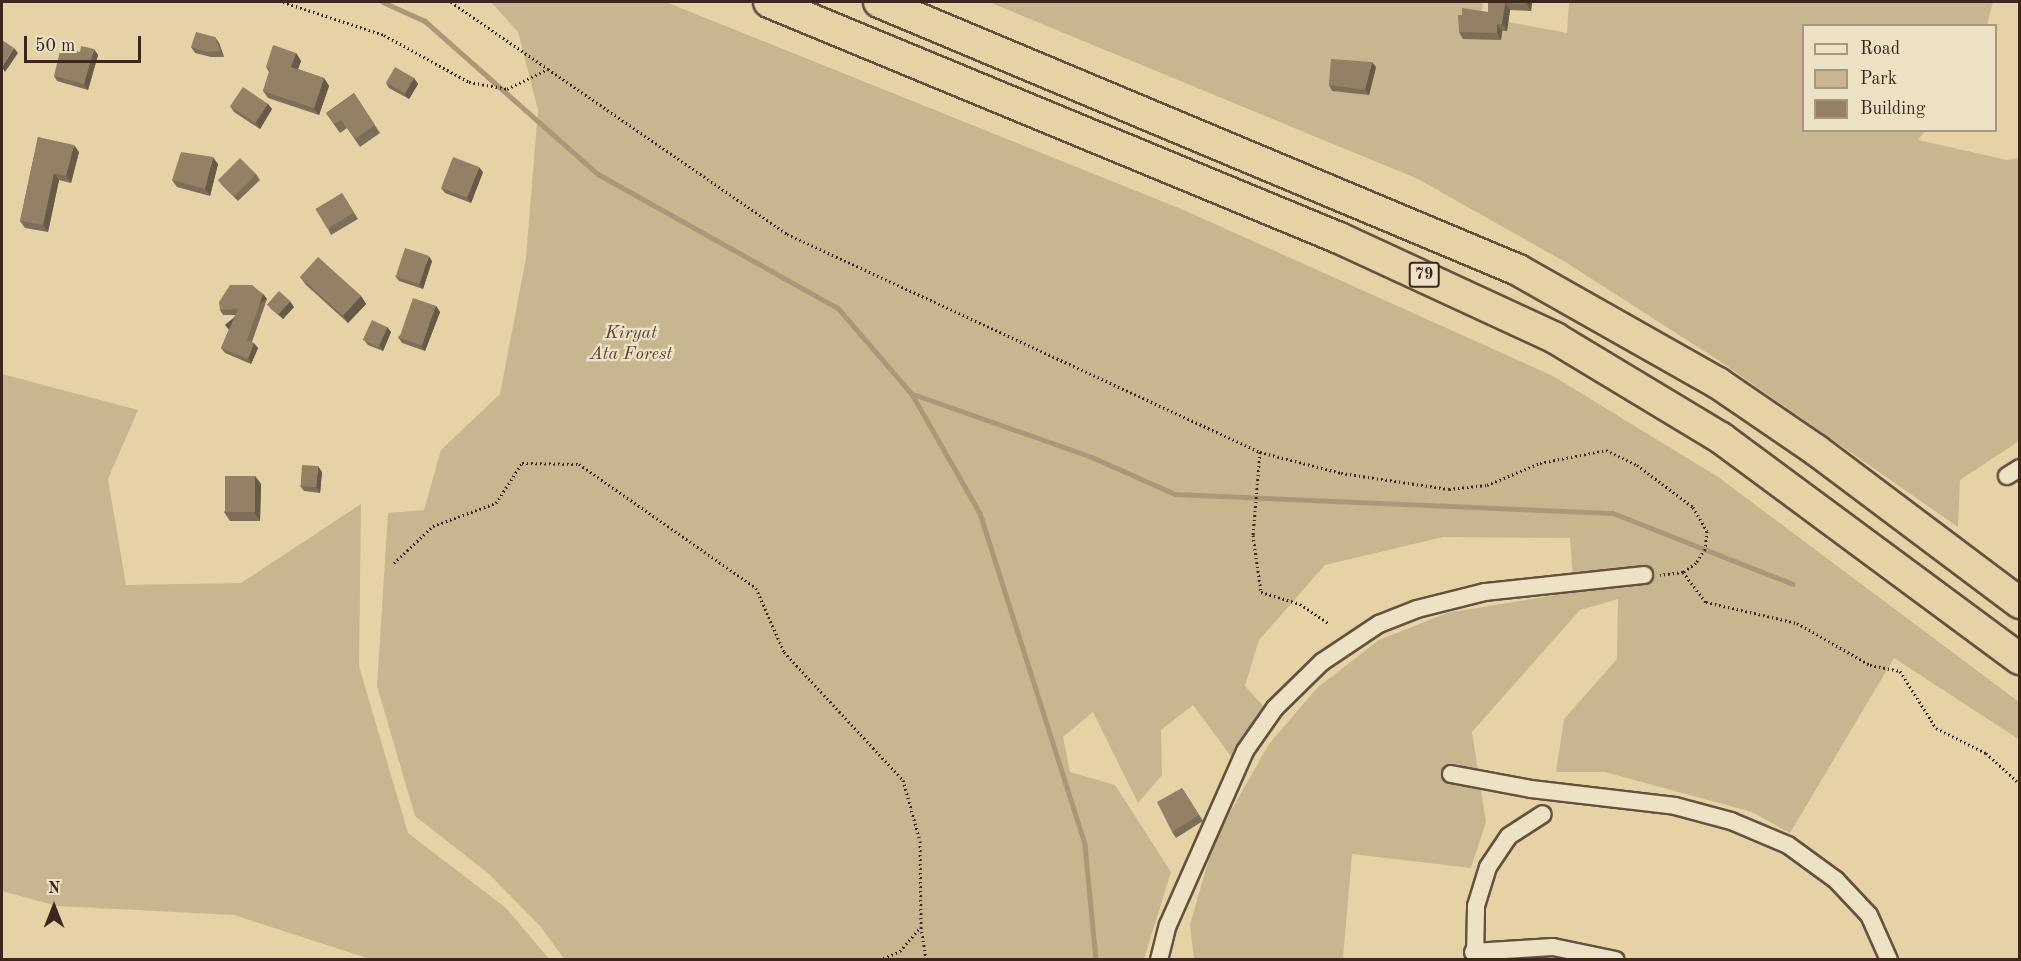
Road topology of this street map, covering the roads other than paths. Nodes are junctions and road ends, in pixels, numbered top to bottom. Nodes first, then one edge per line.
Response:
1 (769, 2) edge
2 (879, 2) edge
3 (1644, 575) road end
4 (2019, 603) edge
5 (2019, 659) edge
6 (1451, 774) dead end
7 (1544, 814) dead end
8 (1474, 956) edge
9 (1159, 960) edge
10 (1616, 960) edge
11 (1888, 960) edge

1 - 5 highway, 79
2 - 4 highway, 79
3 - 9 street
6 - 11 street
7 - 8 street
8 - 10 street

